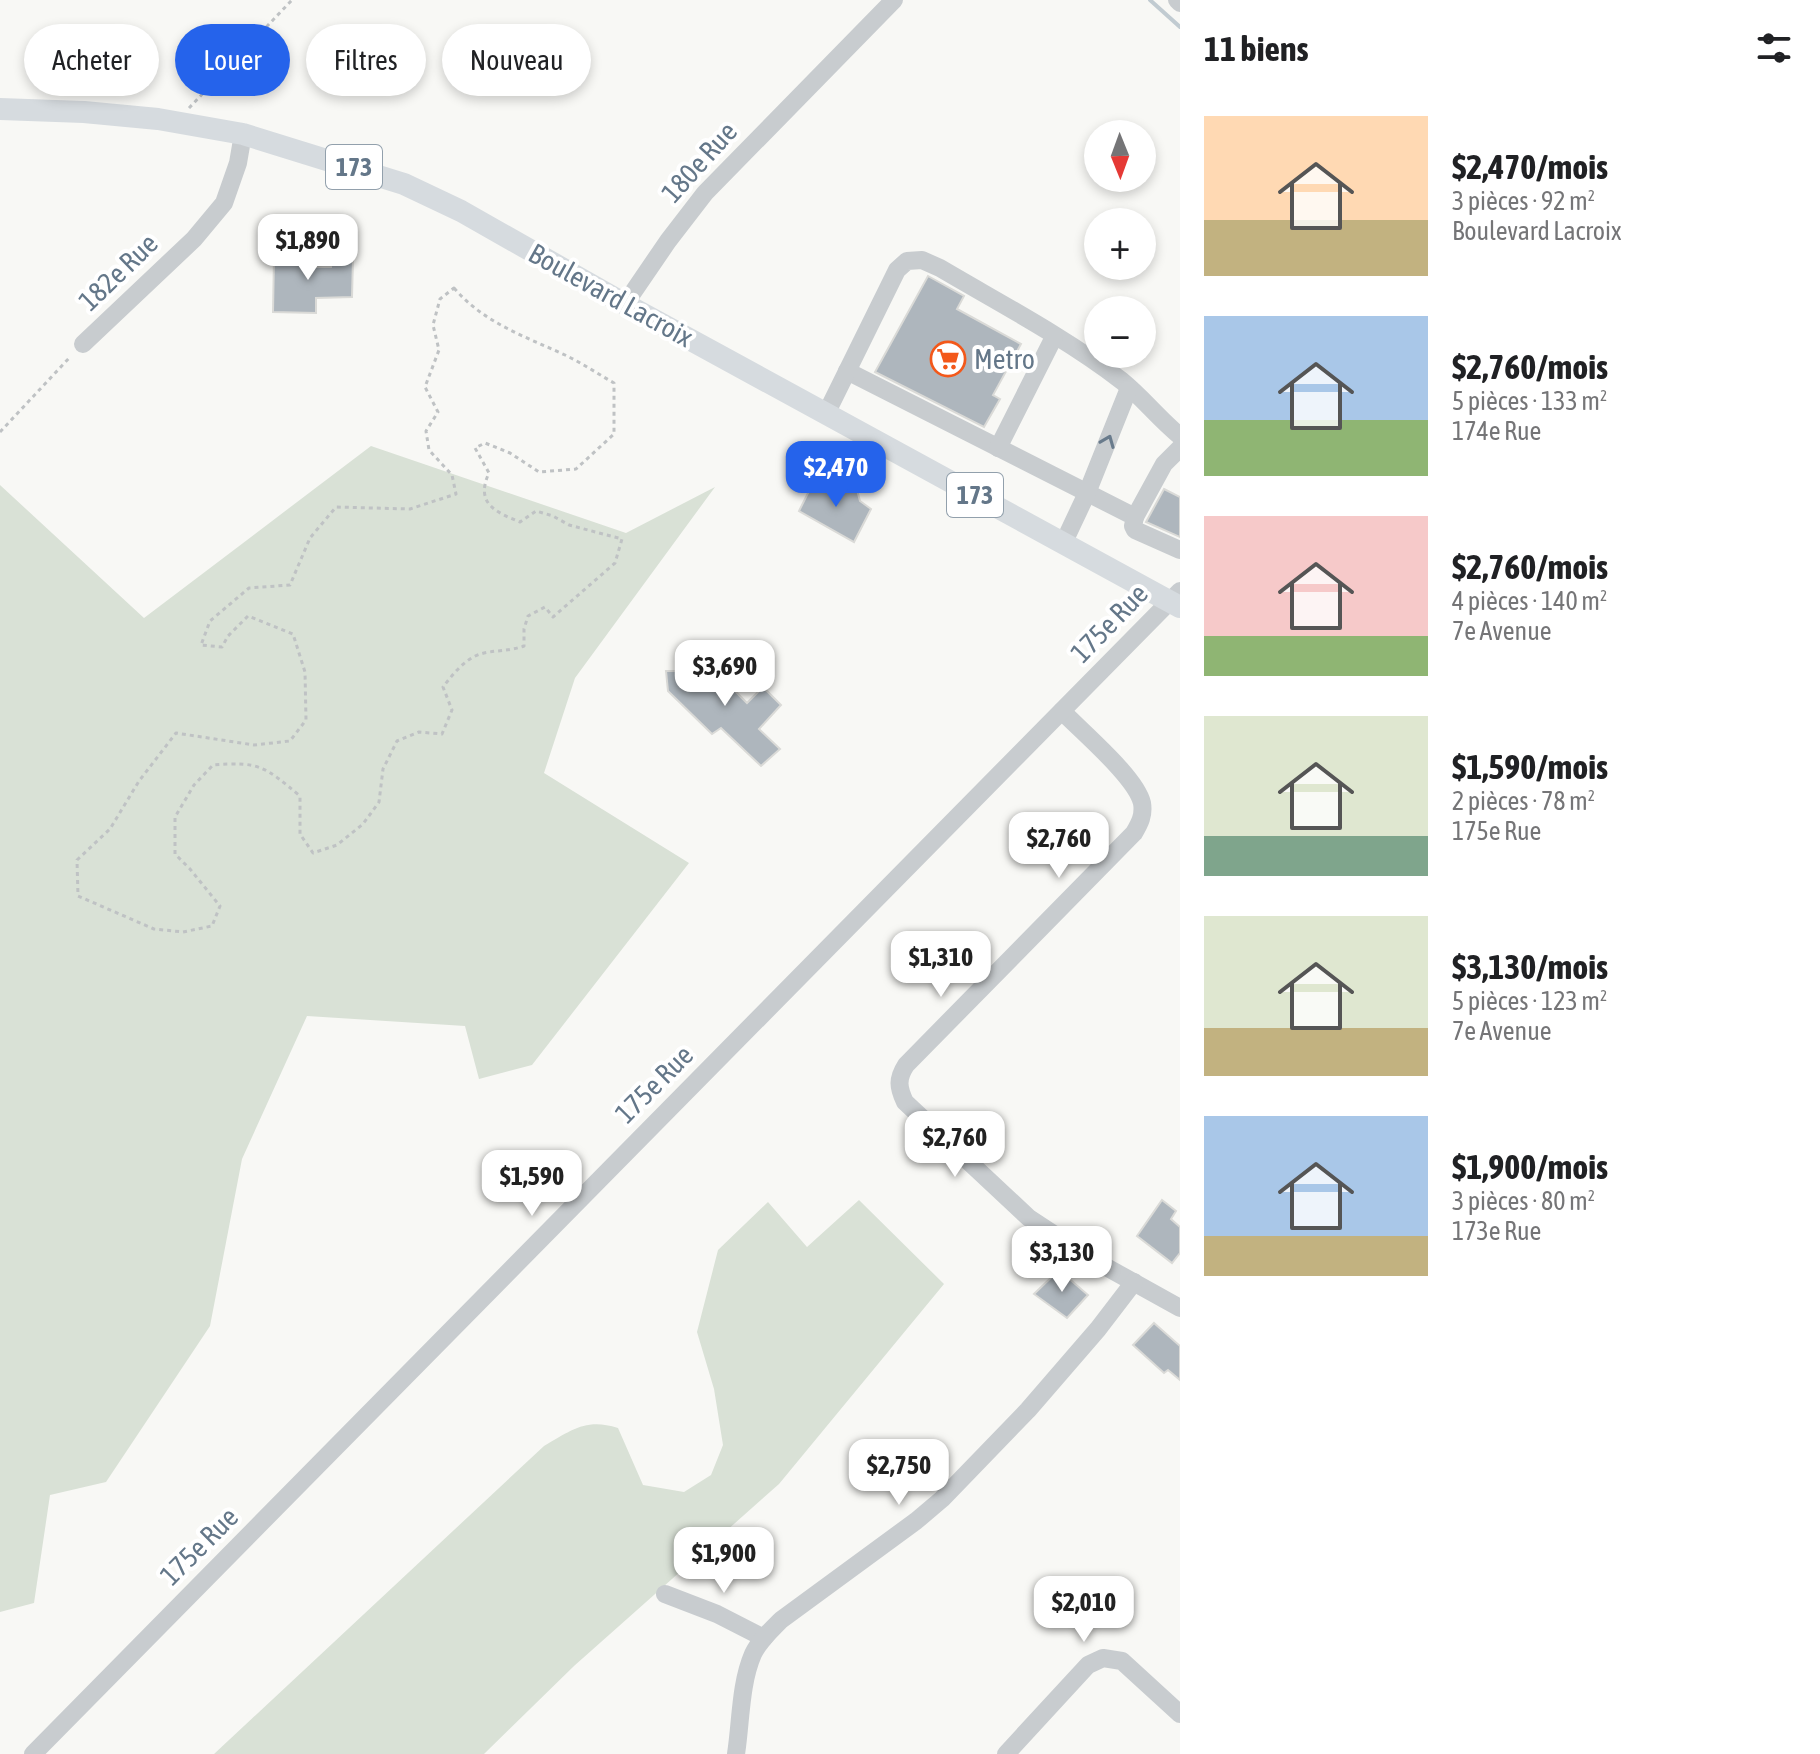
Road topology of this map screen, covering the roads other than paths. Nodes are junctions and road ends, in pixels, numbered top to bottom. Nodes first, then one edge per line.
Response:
1 (894, 0) edge
2 (0, 109) edge
3 (243, 134) junction
4 (625, 304) junction
5 (1054, 337) junction
6 (83, 344) road end
7 (847, 371) junction
8 (1129, 388) junction
9 (826, 414) junction
10 (1180, 436) edge
11 (998, 448) junction
12 (1180, 448) edge
13 (1087, 493) junction
14 (1135, 517) junction
15 (1063, 544) junction
16 (1180, 550) edge
17 (1176, 600) edge
18 (1062, 711) junction
19 (1134, 1282) junction
20 (1180, 1308) edge
21 (665, 1594) dead end
22 (764, 1638) junction
23 (1180, 1714) edge
24 (33, 1754) edge
25 (736, 1754) edge
26 (1006, 1754) edge

1 - 4 street, 180e Rue
2 - 3 main road, Boulevard Lacroix / 173
3 - 4 main road, Boulevard Lacroix / 173
3 - 6 street, 182e Rue
4 - 9 main road, Boulevard Lacroix / 173
5 - 7 street
5 - 8 street
5 - 11 street
7 - 9 street
7 - 11 street
8 - 10 street
13 -> 8 street
9 - 15 main road, Boulevard Lacroix / 173
11 - 13 street
12 - 14 street
13 - 14 street
13 - 15 street
14 - 16 street
15 - 17 main road, Boulevard Lacroix / 173
17 - 18 street, 175e Rue
18 - 19 street
18 - 24 street, 175e Rue
19 - 20 street
19 - 22 street
21 - 22 street
22 - 25 street
23 - 26 street

